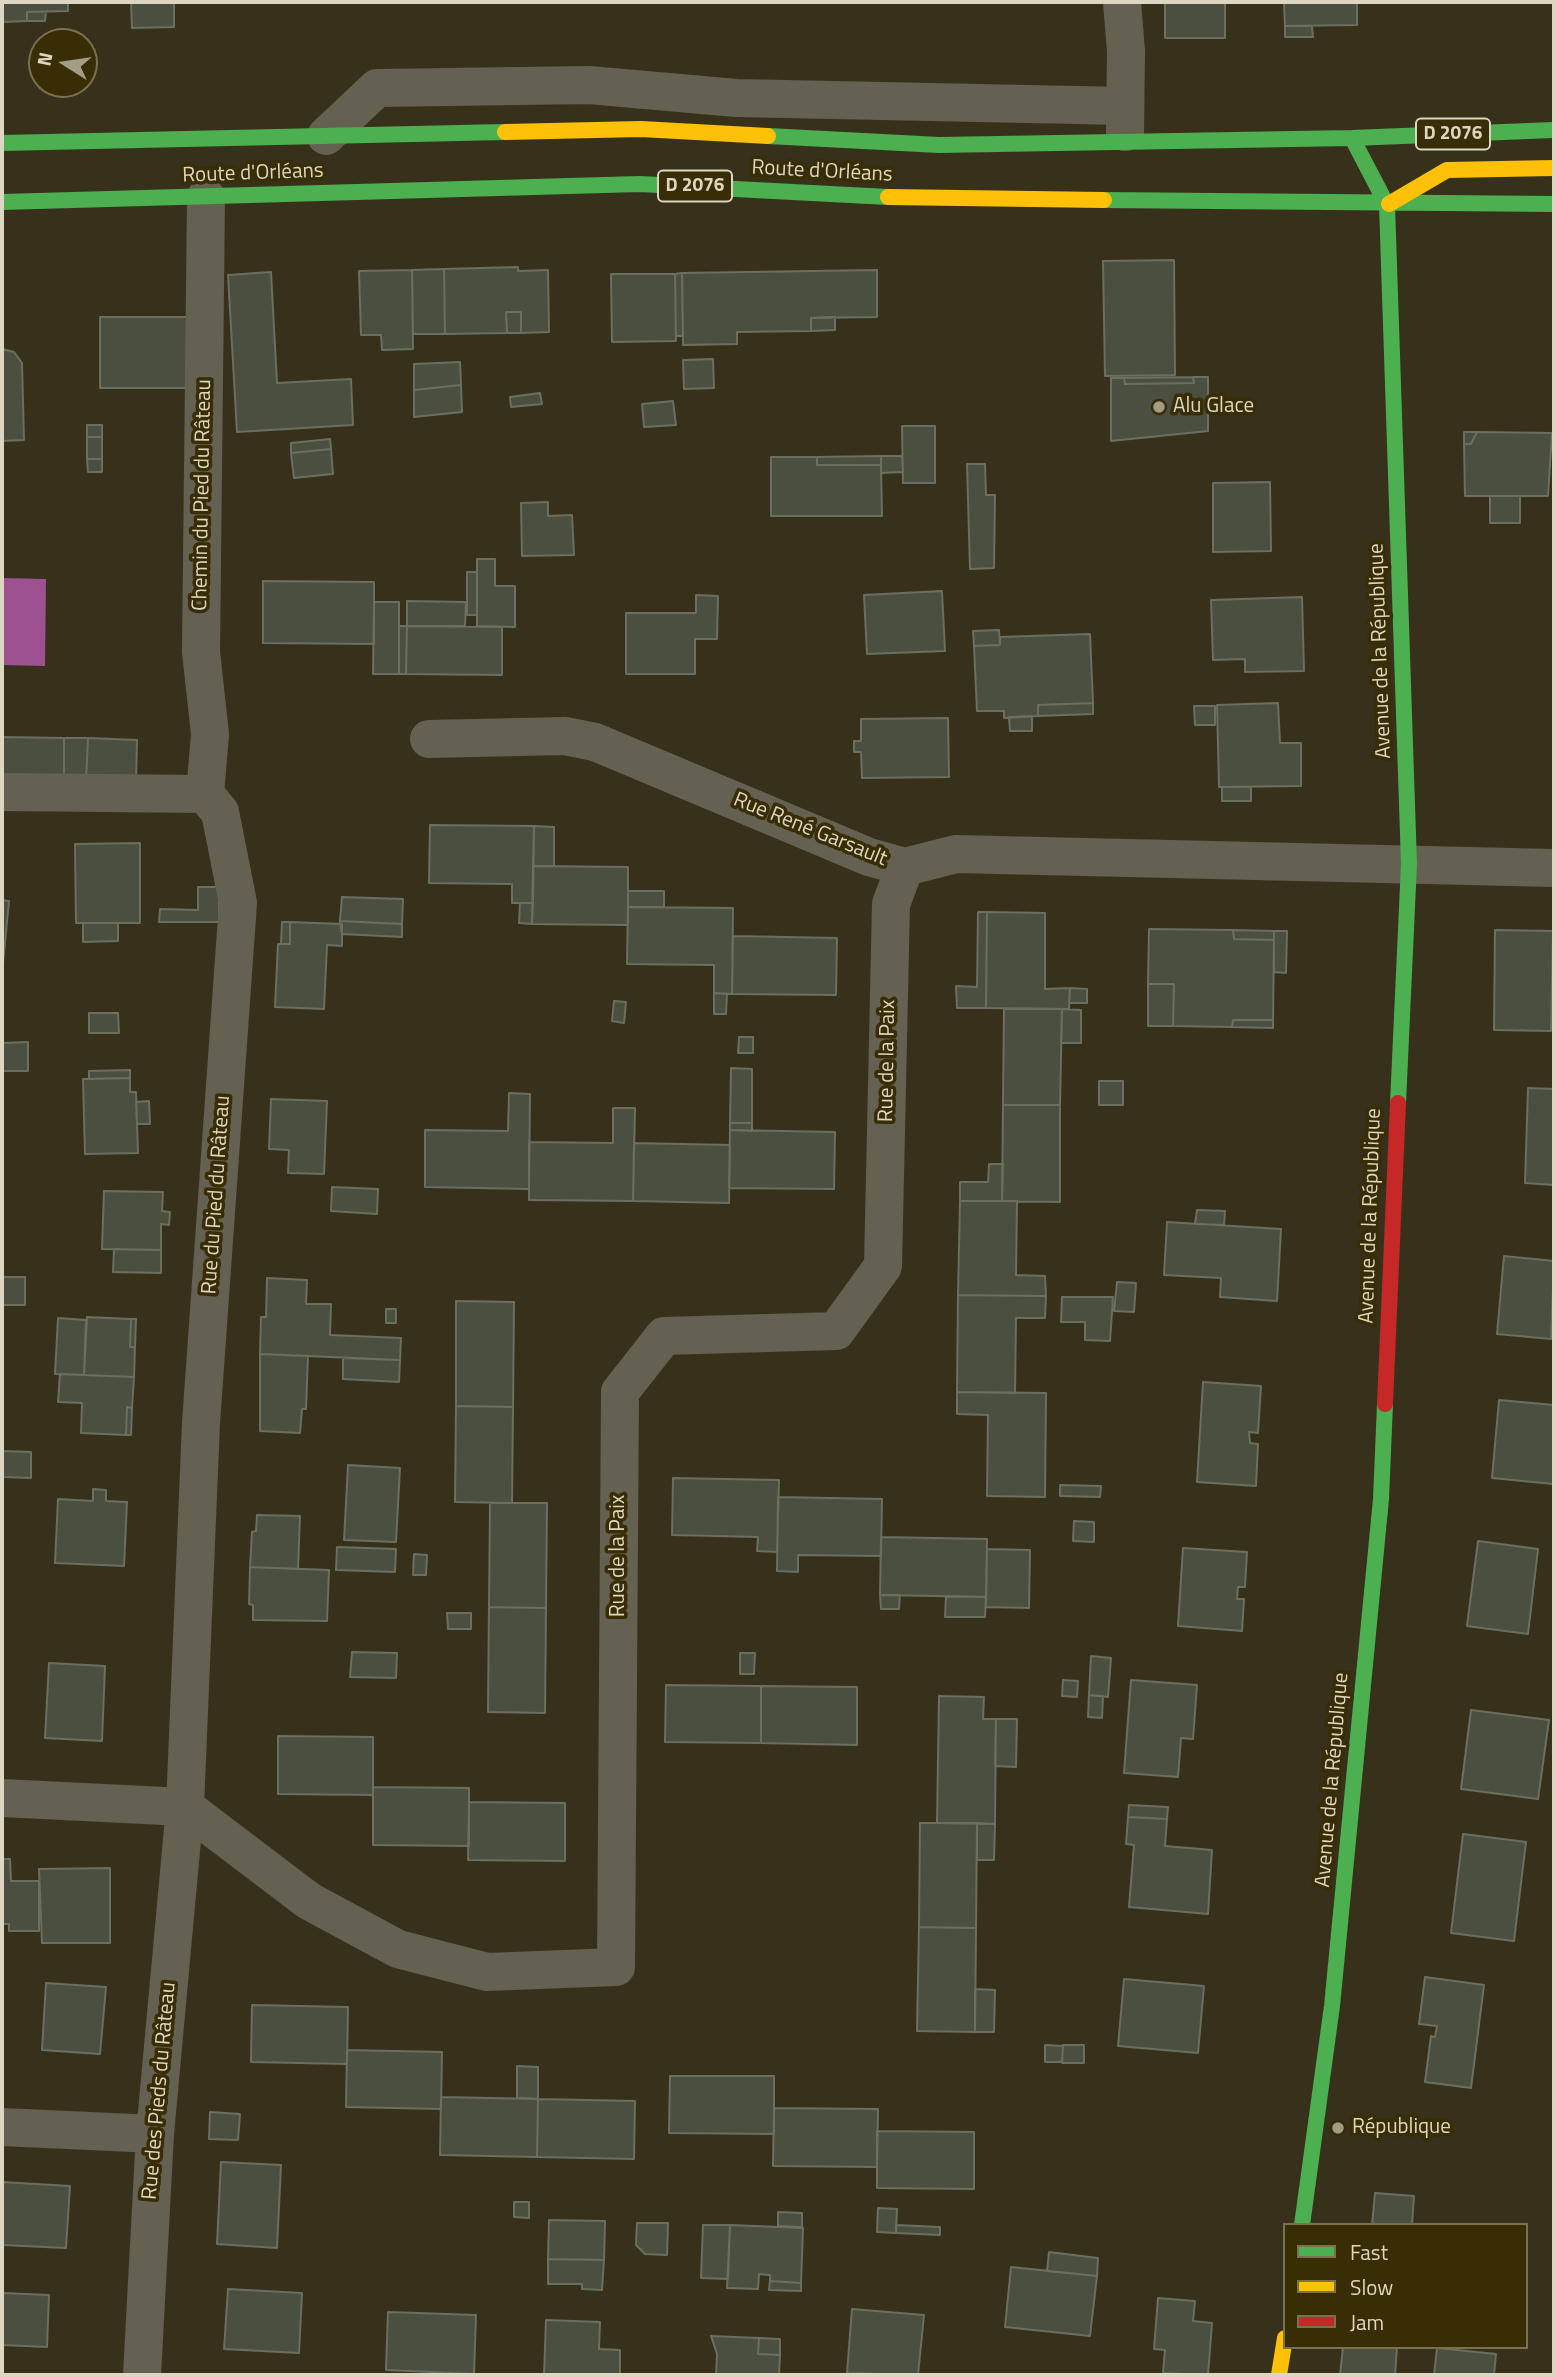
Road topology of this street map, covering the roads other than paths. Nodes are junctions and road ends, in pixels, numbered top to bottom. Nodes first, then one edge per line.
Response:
1 (1122, 2) edge
2 (1125, 124) junction
3 (1554, 130) edge
4 (326, 136) joint
5 (1352, 138) junction
6 (2, 143) edge
7 (1554, 168) edge
8 (206, 197) junction
9 (2, 202) edge
10 (1554, 204) edge
11 (1387, 205) junction
12 (429, 739) dead end
13 (2, 792) edge
14 (205, 794) junction
15 (1409, 864) junction
16 (905, 867) junction
17 (1554, 868) edge
18 (2, 1798) edge
19 (185, 1807) junction
20 (2, 2127) edge
21 (155, 2134) junction
22 (1302, 2223) edge
23 (1283, 2349) edge
24 (142, 2375) edge
25 (1279, 2375) edge

1 - 2 street
2 - 4 street
2 - 5 main road, D 2076
3 - 5 main road, D 2076
4 - 6 main road, Route d'Orléans
5 - 11 main road
7 - 11 main road, D 2076
8 - 9 main road, Route d'Orléans / D 2076
8 - 11 main road, Route d'Orléans / D 2076
8 - 14 street, Chemin du Pied du Râteau
10 - 11 main road, Route d'Orléans / D 2076
11 - 15 main road, Avenue de la République
12 - 16 street, Rue René Garsault
13 - 14 street
14 - 19 street, Rue du Pied du Râteau
15 - 16 street, Rue René Garsault
15 - 17 street, Rue René Garsault
15 - 22 main road, Avenue de la République
16 - 19 street, Rue de la Paix
18 - 19 street
19 - 21 street, Rue des Pieds du Râteau
20 - 21 street
21 - 24 street, Rue des Pieds du Râteau
23 - 25 main road

